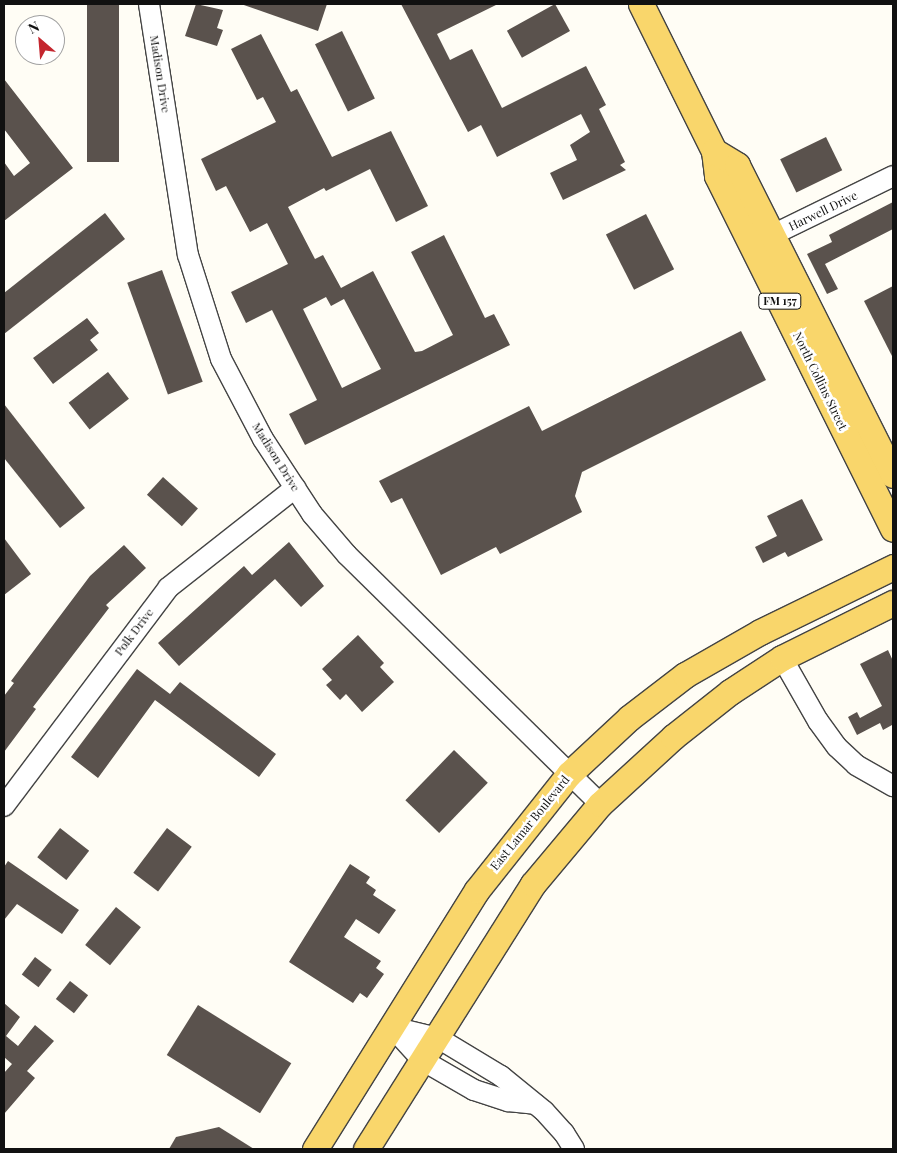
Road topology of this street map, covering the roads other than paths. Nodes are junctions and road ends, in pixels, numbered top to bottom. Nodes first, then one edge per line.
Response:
1 (149, 4) edge
2 (641, 4) edge
3 (893, 176) edge
4 (762, 240) junction
5 (893, 475) edge
6 (295, 488) junction
7 (893, 529) edge
8 (893, 567) edge
9 (893, 603) edge
10 (782, 658) junction
11 (569, 774) junction
12 (893, 786) edge
13 (600, 804) junction
14 (4, 806) edge
15 (392, 1027) junction
16 (438, 1038) junction
17 (422, 1060) junction
18 (535, 1104) junction
19 (315, 1149) edge
20 (366, 1149) edge
21 (574, 1149) edge

1 - 6 street, Madison Drive
2 - 4 main road, North Collins Street / FM 157
3 - 4 street, Harwell Drive
4 - 5 main road, North Collins Street / FM 157
4 - 7 main road, North Collins Street / FM 157
6 - 11 street, Madison Drive
6 - 14 street, Polk Drive
8 - 11 main road, East Lamar Boulevard
9 - 10 main road
10 - 12 street
10 - 13 main road
11 - 13 street, Madison Drive
11 - 15 main road, East Lamar Boulevard
13 - 16 main road
15 - 16 street
15 - 17 street
15 - 19 main road, East Lamar Boulevard
16 - 17 main road
16 - 18 street
17 - 18 street
17 - 20 main road
18 - 21 street

